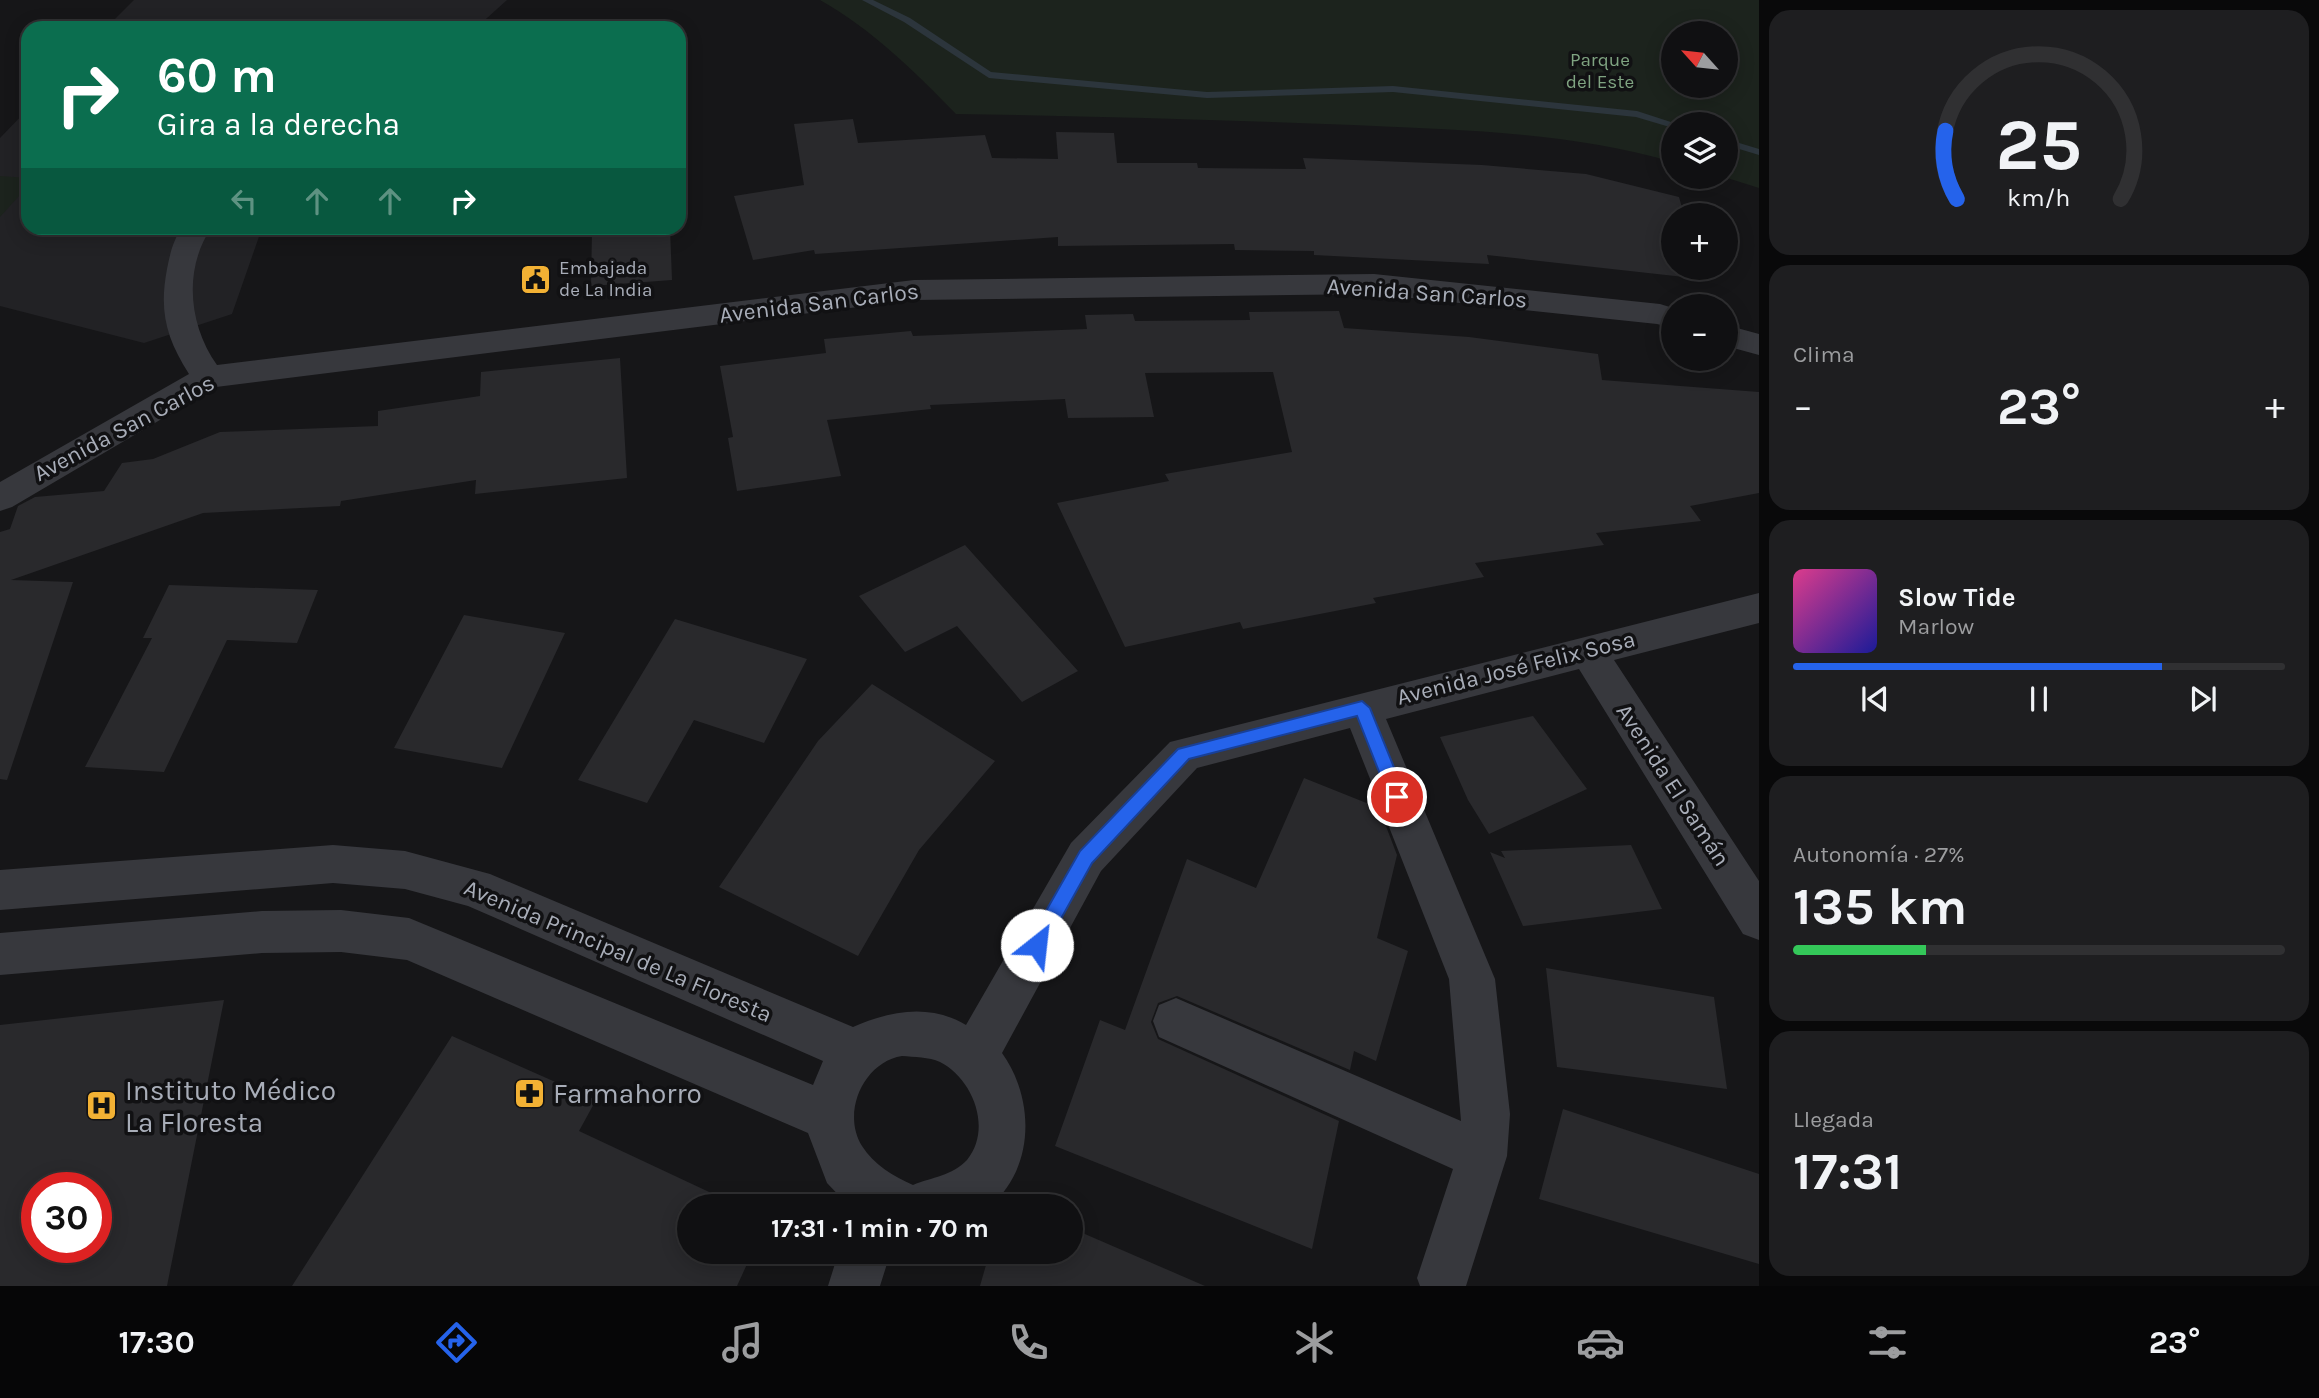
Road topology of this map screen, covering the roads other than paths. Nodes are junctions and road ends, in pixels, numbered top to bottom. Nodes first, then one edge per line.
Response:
1 (191, 235) edge
2 (1661, 314) edge
3 (1738, 339) edge
4 (1759, 345) edge
5 (208, 377) junction
6 (0, 498) edge
7 (1759, 608) edge
8 (1587, 650) junction
9 (1362, 708) junction
10 (0, 890) edge
11 (1759, 920) edge
12 (0, 954) edge
13 (1176, 1021) dead end
14 (855, 1051) junction
15 (975, 1055) junction
16 (830, 1117) junction
17 (1482, 1156) junction
18 (879, 1194) edge
19 (963, 1194) edge
20 (860, 1264) edge
21 (1443, 1278) dead end
22 (854, 1286) edge

1 - 5 street
2 - 5 street, Avenida San Carlos
3 - 4 street
5 - 6 street, Avenida San Carlos
7 - 8 street, Avenida José Felix Sosa
8 - 9 street, Avenida José Felix Sosa
8 - 11 street, Avenida El Samán
9 - 15 street, Avenida José Felix Sosa
9 - 17 street
10 - 14 street, Avenida Principal de La Floresta
12 - 16 street
13 - 17 street
14 - 15 street
14 - 16 street
15 - 19 street
16 - 18 street
17 - 21 street
20 - 22 street

